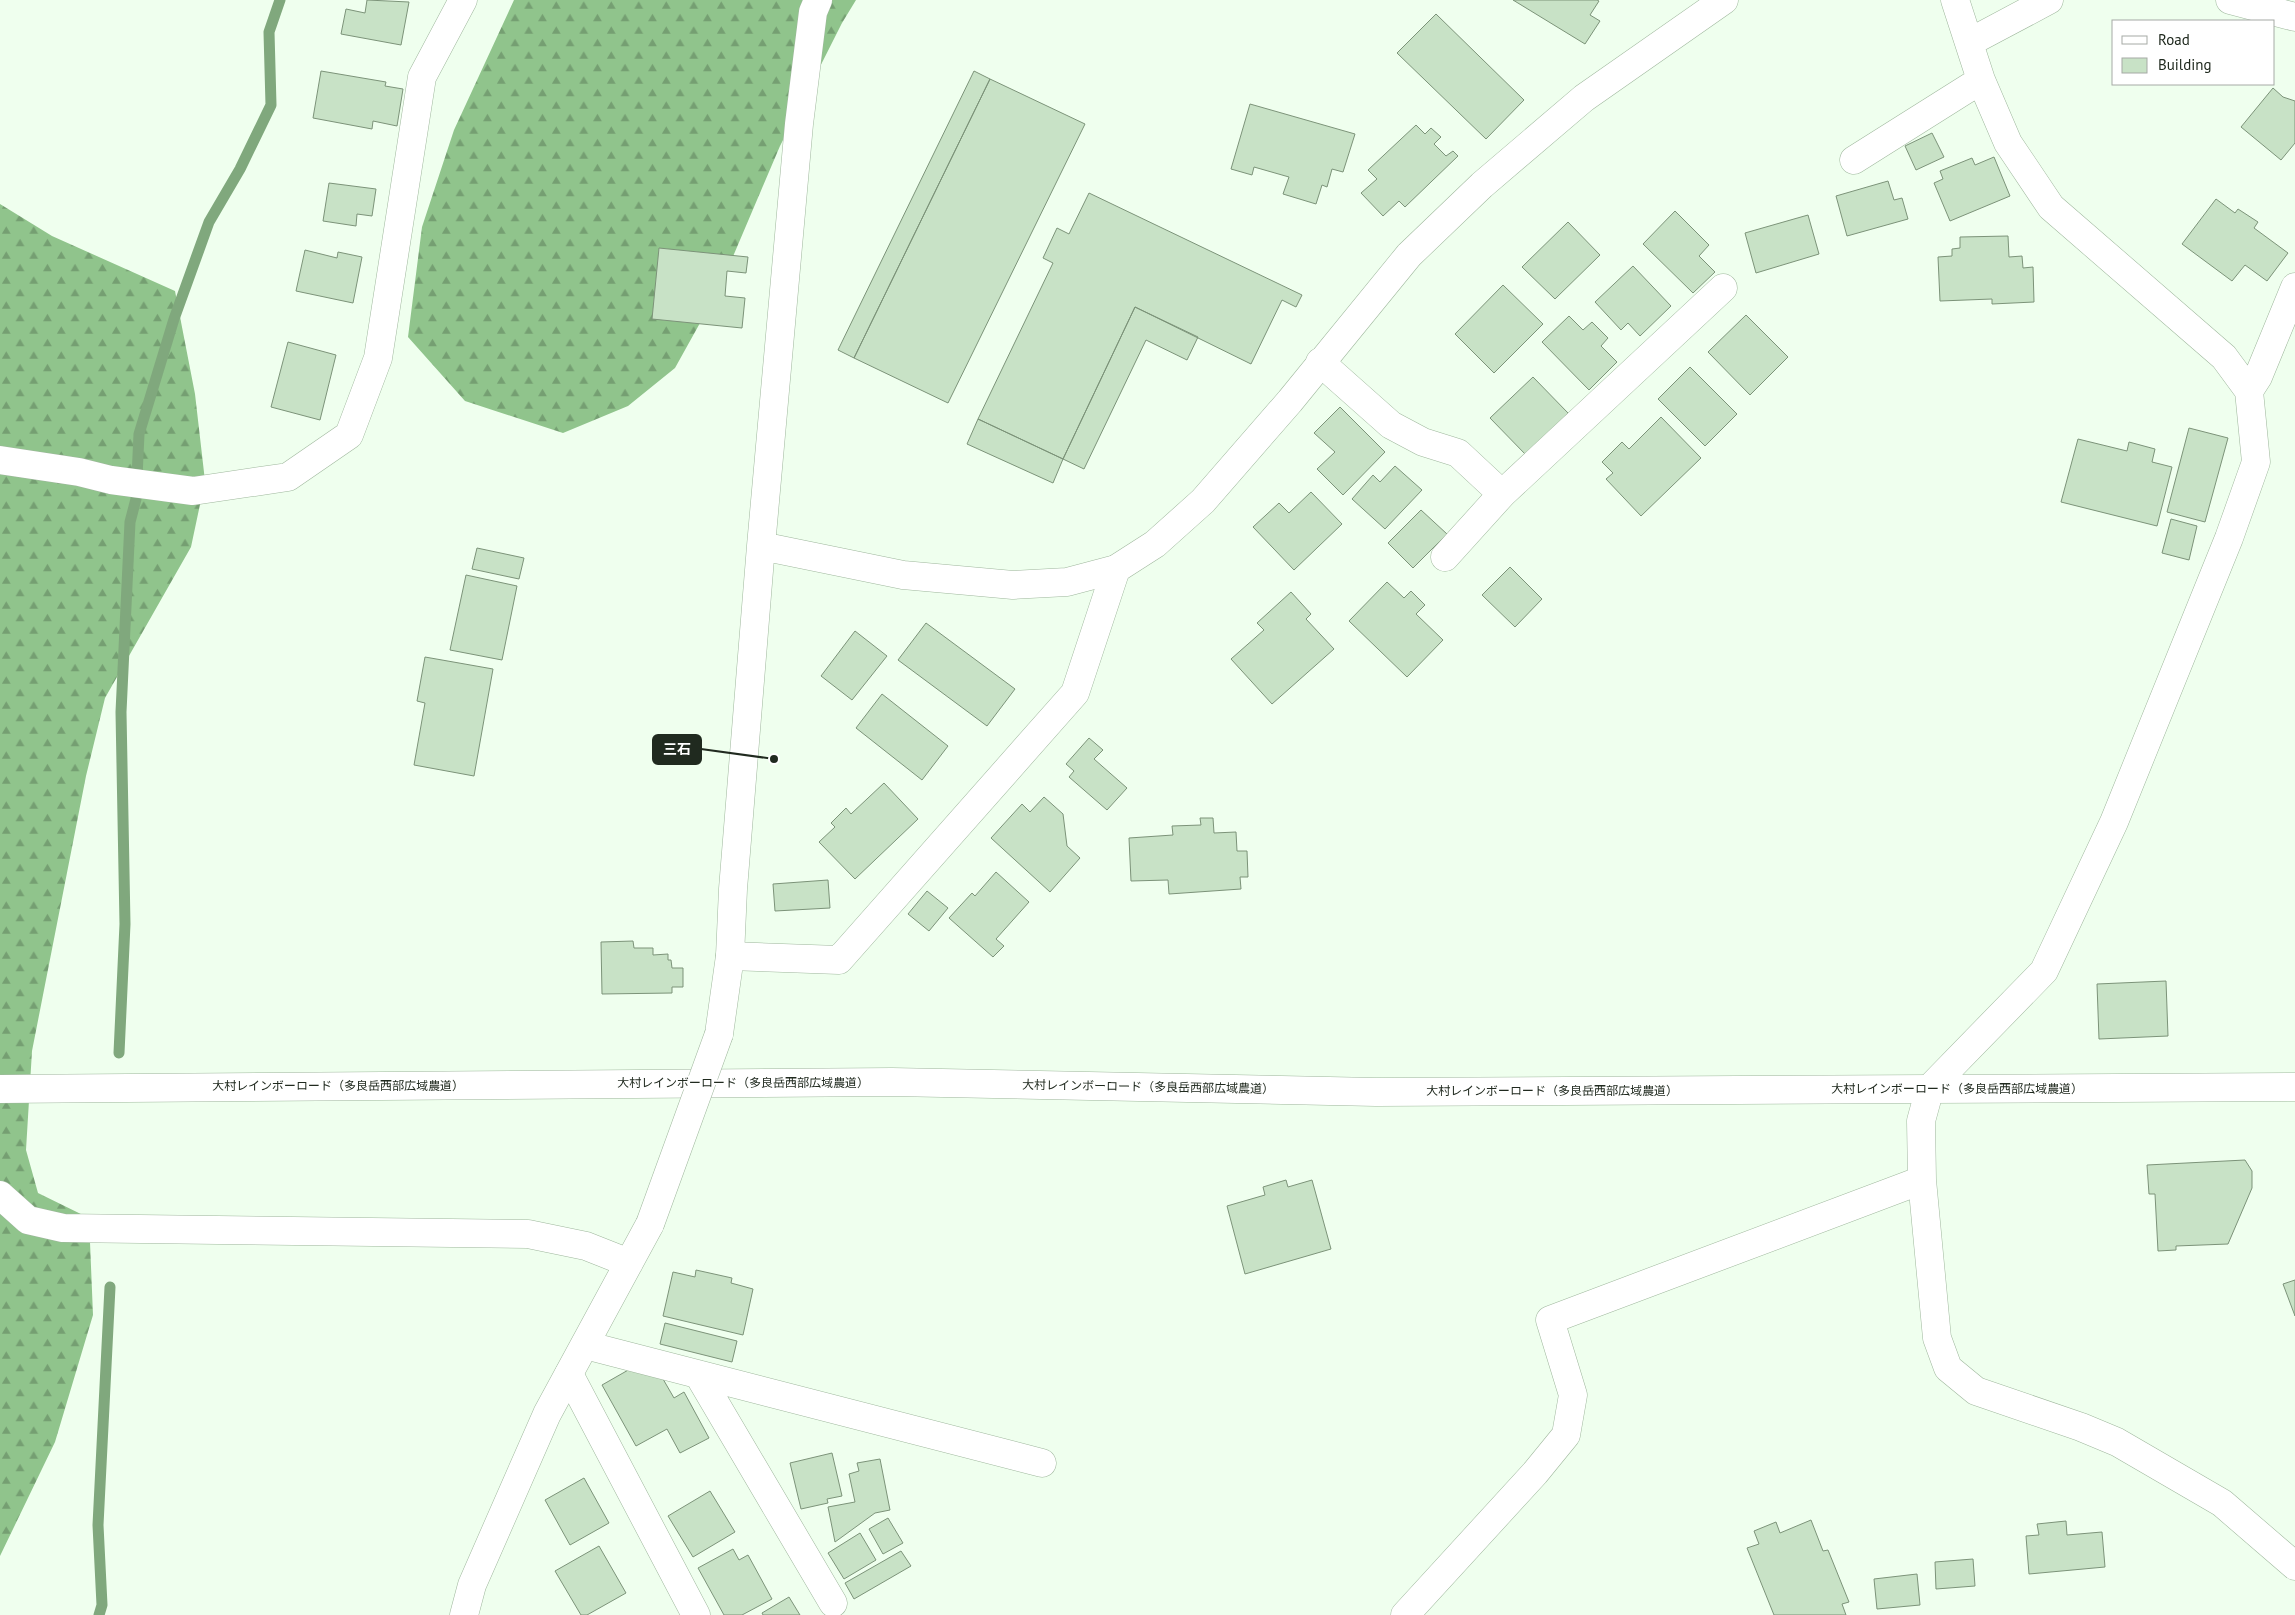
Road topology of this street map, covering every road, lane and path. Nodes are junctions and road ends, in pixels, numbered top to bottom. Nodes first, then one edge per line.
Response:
1 (463, 0) edge
2 (818, 0) edge
3 (1724, 0) edge
4 (1955, 0) edge
5 (2049, 0) edge
6 (2230, 0) edge
7 (2295, 17) edge
8 (1970, 42) junction
9 (1981, 80) junction
10 (1854, 160) dead end
11 (2295, 287) edge
12 (1723, 288) dead end
13 (1320, 362) junction
14 (2249, 391) junction
15 (0, 460) edge
16 (1502, 494) junction
17 (761, 546) junction
18 (1444, 557) dead end
19 (1116, 569) junction
20 (730, 956) junction
21 (2295, 1087) edge
22 (1930, 1088) junction
23 (0, 1089) edge
24 (1922, 1180) junction
25 (0, 1195) edge
26 (629, 1263) junction
27 (584, 1345) junction
28 (569, 1374) junction
29 (698, 1374) junction
30 (1042, 1464) dead end
31 (2295, 1566) edge
32 (833, 1603) dead end
33 (469, 1610) edge
34 (696, 1615) edge
35 (1405, 1615) edge

1 - 15 street
2 - 17 street
3 - 13 street
4 - 8 street
5 - 8 street
6 - 7 street
8 - 9 street
9 - 10 street
9 - 14 street
11 - 14 street
12 - 16 street
13 - 16 street
13 - 19 street
14 - 22 street
16 - 18 street
17 - 19 street
17 - 20 street
19 - 20 street
20 - 26 street, bridge
21 - 22 street, 大村レインボーロード（多良岳西部広域農道）
22 - 23 street, 大村レインボーロード（多良岳西部広域農道）
22 - 24 street
24 - 31 street
24 - 35 street
25 - 26 street
26 - 27 street
27 - 28 street
27 - 29 street
28 - 33 street
28 - 34 street
29 - 30 street
29 - 32 street

